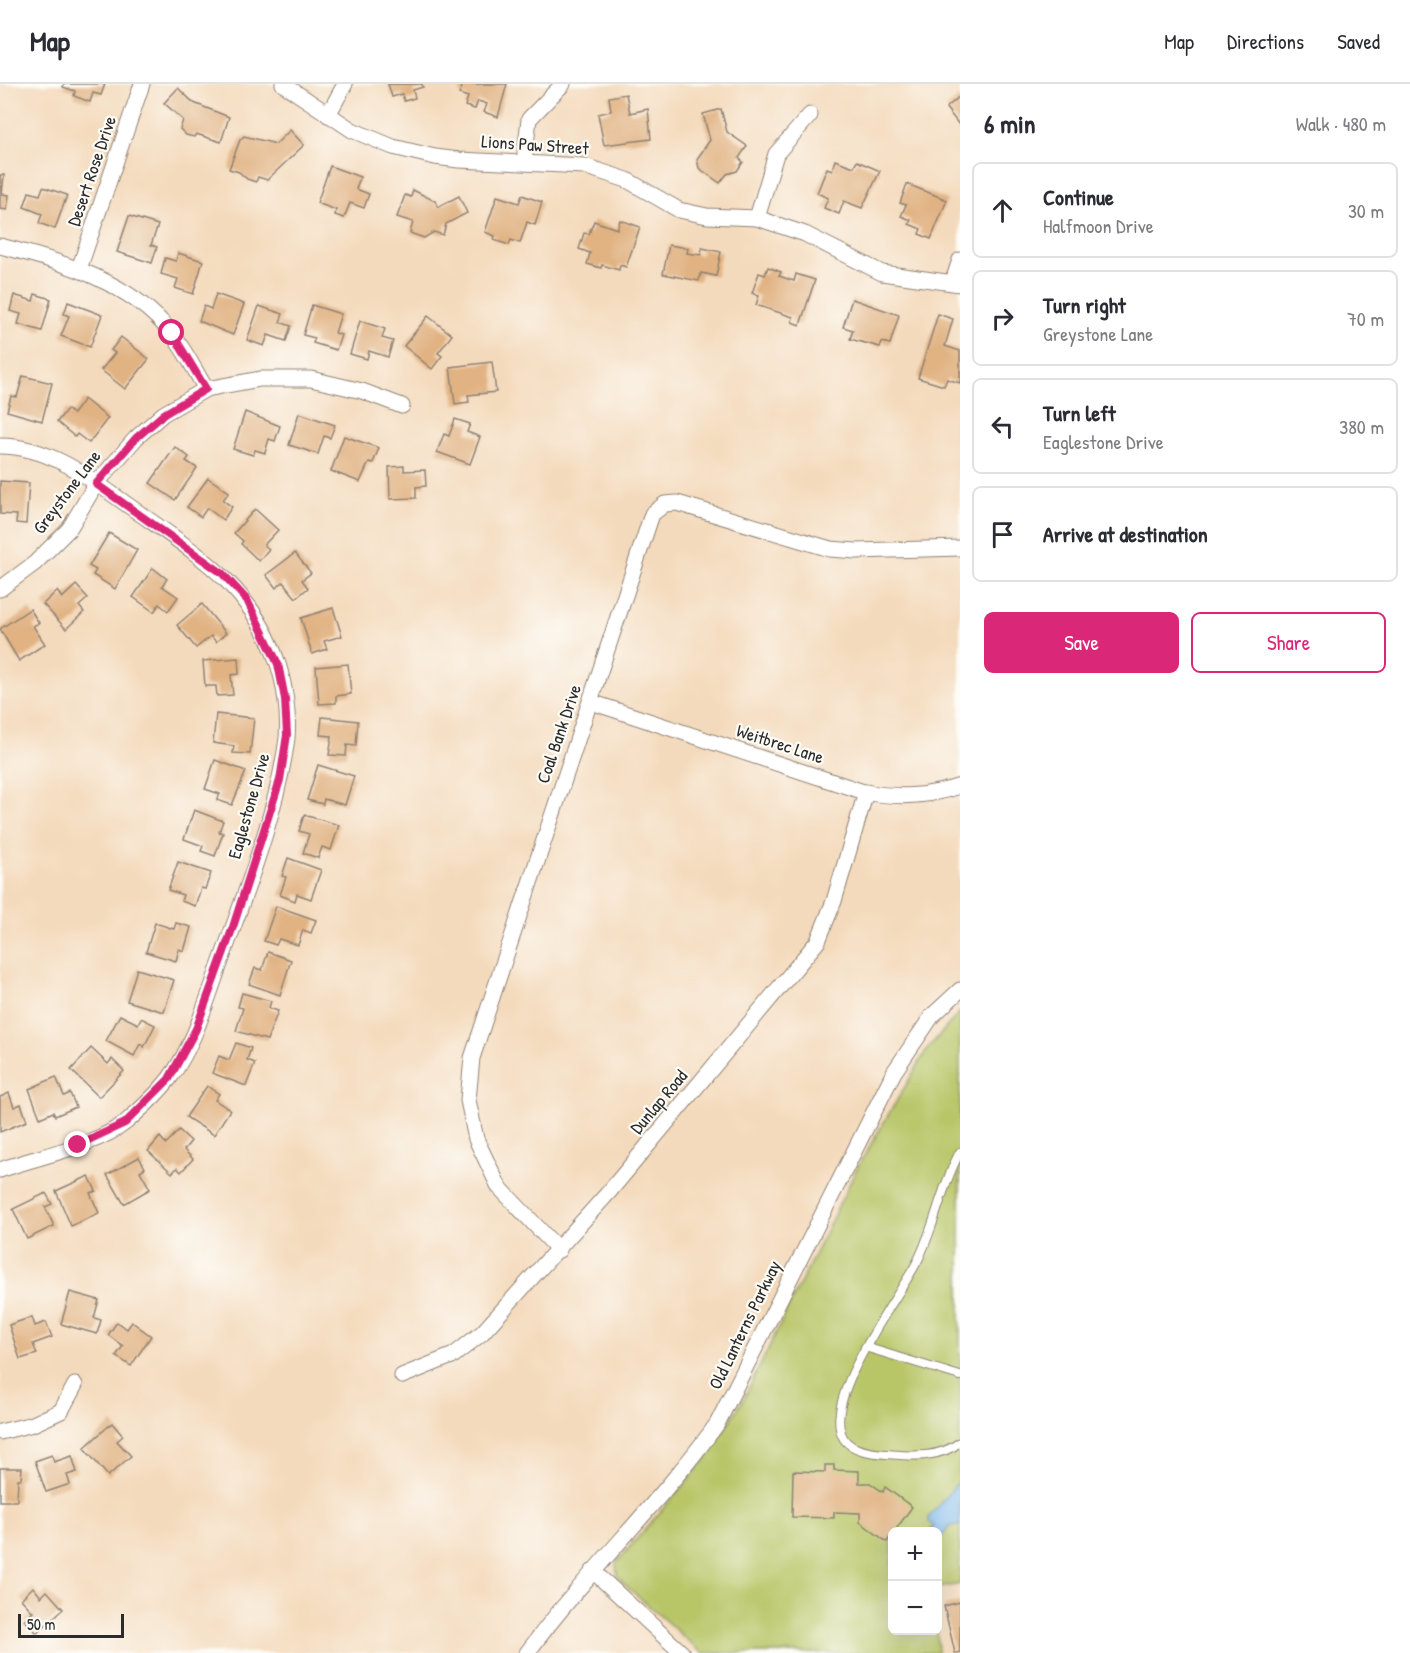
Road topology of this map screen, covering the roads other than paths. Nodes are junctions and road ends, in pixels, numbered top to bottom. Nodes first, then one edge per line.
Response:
1 (142, 84) edge
2 (283, 84) edge
3 (345, 84) edge
4 (563, 84) edge
5 (328, 115) junction
6 (810, 115) dead end
7 (524, 162) junction
8 (757, 218) junction
9 (0, 246) edge
10 (960, 260) edge
11 (80, 269) junction
12 (957, 283) edge
13 (206, 389) junction
14 (402, 406) dead end
15 (0, 446) edge
16 (96, 484) junction
17 (960, 549) edge
18 (0, 589) edge
19 (591, 702) junction
20 (960, 786) edge
21 (866, 792) junction
22 (960, 990) edge
23 (960, 1152) edge
24 (0, 1170) edge
25 (559, 1250) junction
26 (865, 1347) junction
27 (402, 1376) dead end
28 (960, 1376) edge
29 (75, 1385) dead end
30 (0, 1432) edge
31 (960, 1442) edge
32 (593, 1571) junction
33 (527, 1653) edge
34 (682, 1653) edge

1 - 11 street, Desert Rose Drive
2 - 5 street, Lions Paw Street
3 - 5 street
4 - 7 street
5 - 7 street, Lions Paw Street
6 - 8 street
7 - 8 street, Lions Paw Street
8 - 12 street, Lions Paw Street
9 - 11 street
10 - 12 street
11 - 13 street
13 - 14 street, Greystone Lane
13 - 16 street, Greystone Lane
15 - 16 street, Eaglestone Drive
16 - 18 street, Greystone Lane
16 - 24 street, Eaglestone Drive
17 - 19 street, Coal Bank Drive
19 - 21 street, Weitbrec Lane
19 - 25 street, Coal Bank Drive
20 - 21 street, Weitbrec Lane
21 - 25 street, Dunlap Road
22 - 32 street, Old Lanterns Parkway
23 - 26 lane
25 - 27 street, Dunlap Road
26 - 28 lane
26 - 31 lane
29 - 30 street
32 - 33 street, Old Lanterns Parkway
32 - 34 street

